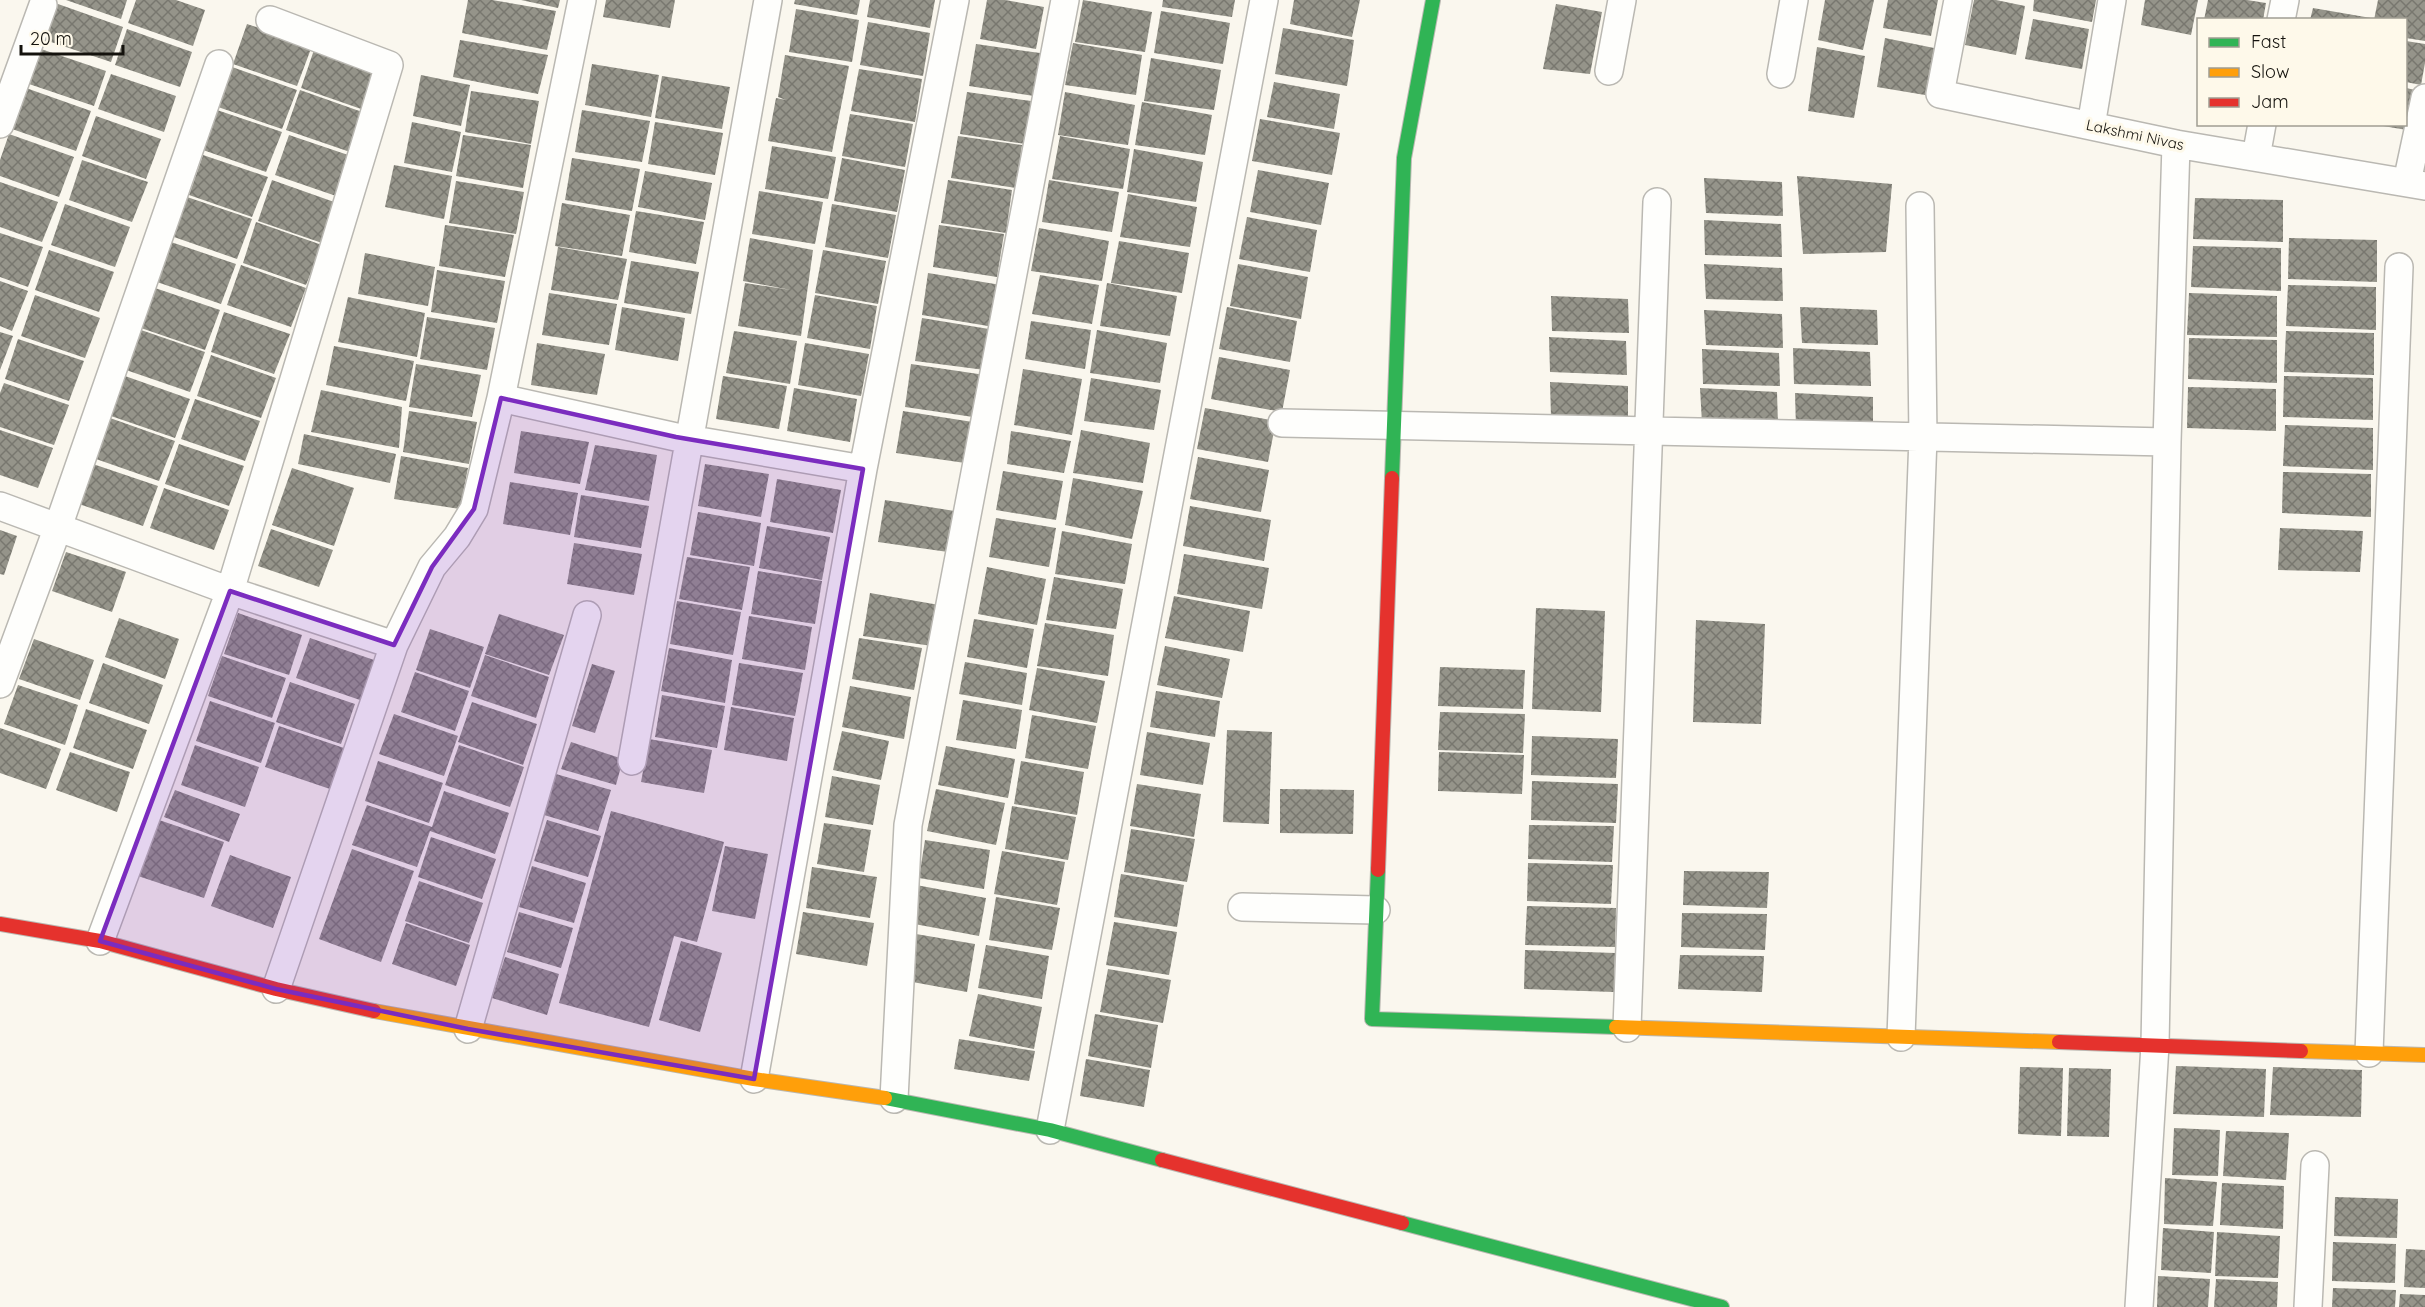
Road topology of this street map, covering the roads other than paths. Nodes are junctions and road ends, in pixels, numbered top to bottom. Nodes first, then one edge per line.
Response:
1 (582, 0) edge
2 (768, 0) edge
3 (955, 0) edge
4 (1065, 0) edge
5 (1264, 0) edge
6 (1433, 0) edge
7 (1622, 0) edge
8 (1794, 0) edge
9 (1958, 0) edge
10 (2112, 0) edge
11 (2285, 0) edge
12 (43, 5) dead end
13 (2281, 18) edge
14 (270, 20) dead end
15 (219, 64) dead end
16 (1609, 72) dead end
17 (1781, 74) dead end
18 (2425, 98) edge
19 (0, 124) edge
20 (2091, 126) junction
21 (2262, 126) edge
22 (2176, 144) junction
23 (2256, 157) junction
24 (2416, 184) edge
25 (1657, 202) dead end
26 (1920, 206) dead end
27 (2399, 267) dead end
28 (501, 398) junction
29 (1282, 423) dead end
30 (1392, 426) junction
31 (1648, 432) junction
32 (1923, 437) junction
33 (690, 439) junction
34 (2167, 442) junction
35 (863, 469) junction
36 (0, 506) edge
37 (58, 527) junction
38 (230, 591) junction
39 (587, 615) dead end
40 (394, 645) junction
41 (0, 684) edge
42 (632, 761) dead end
43 (1242, 906) dead end
44 (1376, 910) junction
45 (0, 924) edge
46 (100, 941) junction
47 (276, 989) junction
48 (1627, 1028) junction
49 (468, 1029) junction
50 (1901, 1037) junction
51 (2155, 1045) junction
52 (2369, 1053) junction
53 (2425, 1055) edge
54 (754, 1080) junction
55 (894, 1099) junction
56 (1050, 1130) junction
57 (2315, 1165) dead end
58 (1722, 1307) edge
59 (2139, 1307) edge
60 (2308, 1307) edge

1 - 28 street
2 - 33 street
3 - 35 street
4 - 55 street
5 - 56 street
6 - 30 street
7 - 16 street
8 - 17 street
9 - 20 street, Lakshmi Nivas
10 - 20 street
11 - 13 street
12 - 19 street
14 - 38 street
15 - 37 street
18 - 24 street
20 - 22 street, Lakshmi Nivas
21 - 23 street
22 - 23 street, Lakshmi Nivas
22 - 34 street
23 - 24 street, Lakshmi Nivas
25 - 31 street
26 - 32 street
27 - 52 street
28 - 33 street
28 - 40 street
29 - 30 street
30 - 31 street
30 - 44 street
31 - 32 street
31 - 48 street
32 - 34 street
32 - 50 street
33 - 35 street
33 - 42 street
34 - 51 street
35 - 54 street
36 - 37 street
37 - 38 street
37 - 41 street
38 - 40 street
38 - 46 street
39 - 49 street
40 - 47 street
43 - 44 street
44 - 48 street
45 - 46 street
46 - 47 street
47 - 49 street
48 - 50 street
49 - 54 street
50 - 51 street
51 - 52 street
51 - 59 street
52 - 53 street
54 - 55 street
55 - 56 street
56 - 58 street
57 - 60 street

